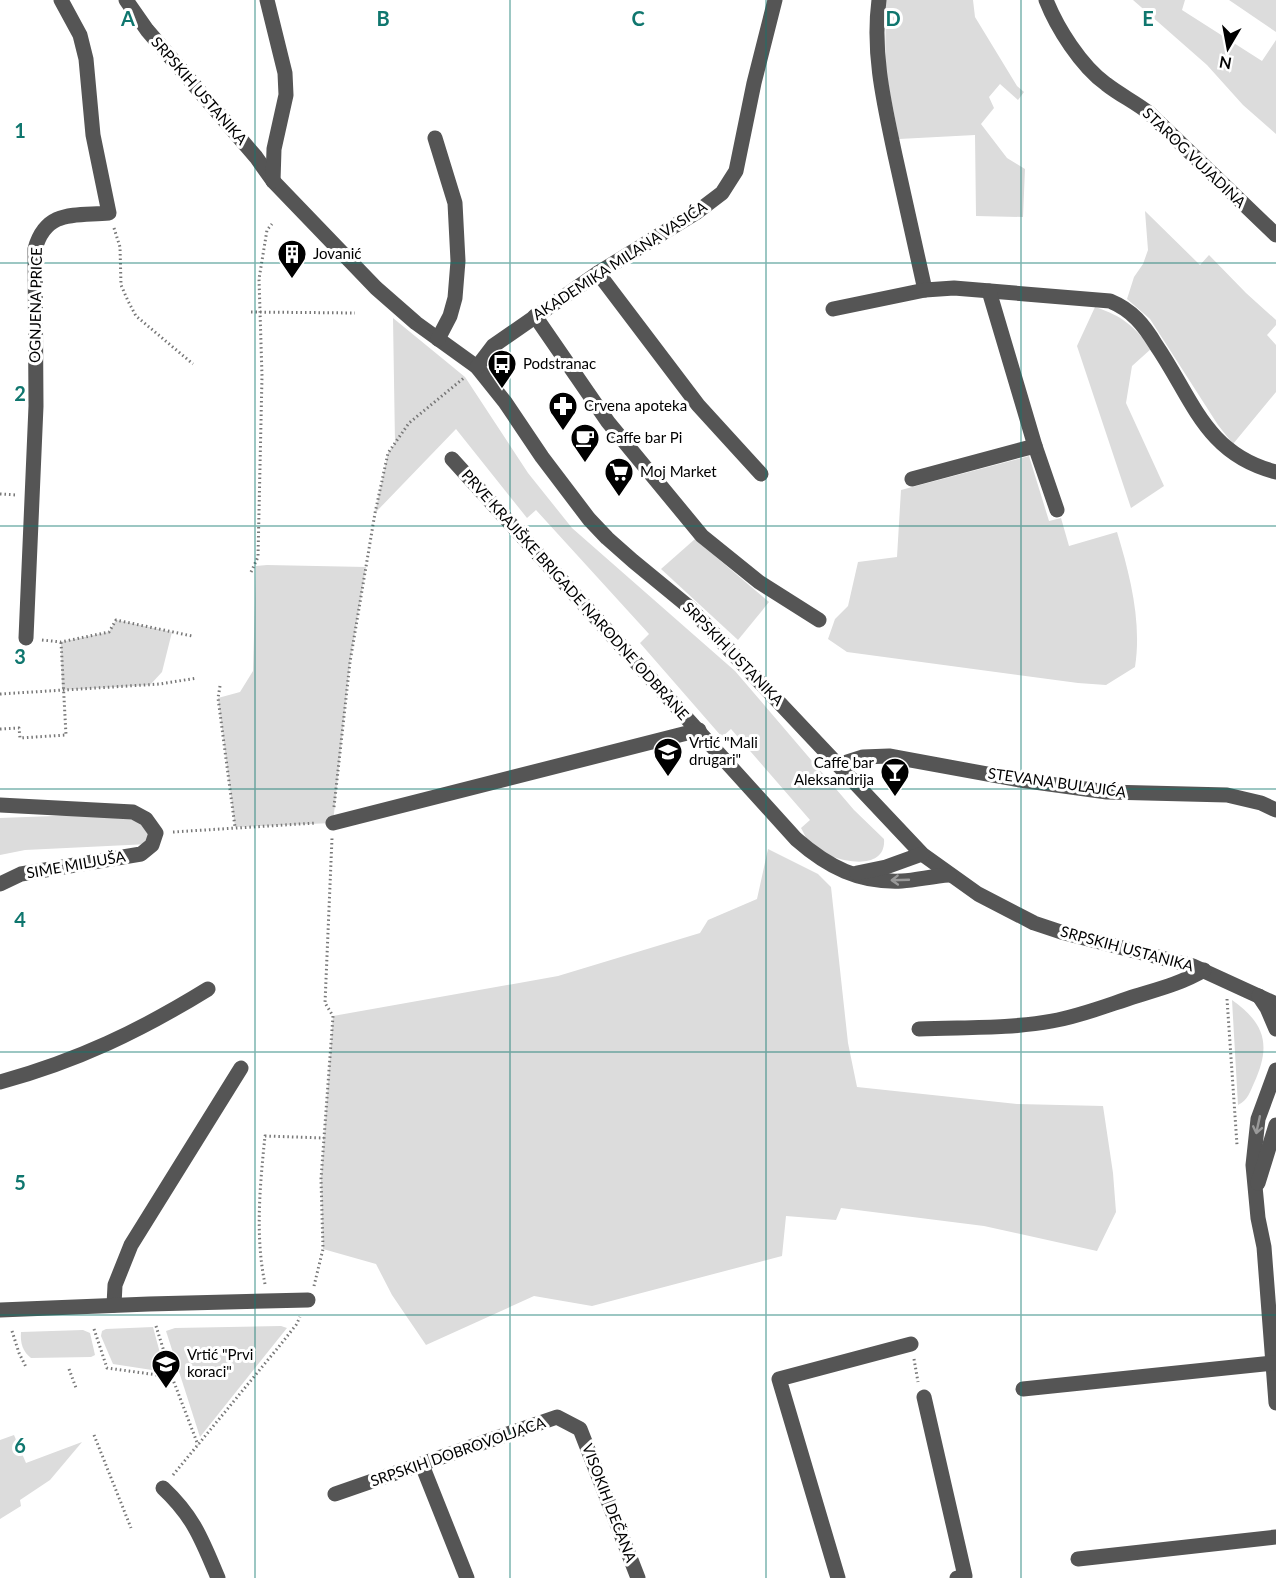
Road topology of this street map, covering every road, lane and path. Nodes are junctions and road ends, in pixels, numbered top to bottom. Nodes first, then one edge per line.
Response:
1 (61, 0) edge
2 (126, 0) edge
3 (267, 0) edge
4 (775, 0) edge
5 (879, 0) edge
6 (1046, 0) edge
7 (435, 138) dead end
8 (273, 181) junction
9 (109, 213) junction
10 (272, 224) dead end
11 (1276, 236) edge
12 (598, 273) junction
13 (925, 290) junction
14 (989, 291) junction
15 (833, 309) dead end
16 (251, 312) dead end
17 (259, 312) junction
18 (355, 313) dead end
19 (535, 316) junction
20 (438, 339) junction
21 (193, 364) dead end
22 (477, 367) junction
23 (1035, 446) junction
24 (452, 459) dead end
25 (1276, 472) edge
26 (761, 474) dead end
27 (912, 479) dead end
28 (0, 494) edge
29 (7, 494) dead end
30 (1056, 510) dead end
31 (250, 572) dead end
32 (819, 620) dead end
33 (192, 636) dead end
34 (26, 638) joint
35 (61, 642) junction
36 (197, 678) dead end
37 (220, 686) dead end
38 (62, 690) junction
39 (0, 694) edge
40 (0, 729) edge
41 (699, 730) junction
42 (61, 735) junction
43 (61, 742) dead end
44 (838, 765) junction
45 (0, 805) edge
46 (1276, 810) edge
47 (333, 823) junction
48 (235, 827) junction
49 (156, 833) junction
50 (922, 854) junction
51 (851, 874) junction
52 (948, 875) junction
53 (0, 884) edge
54 (1204, 970) junction
55 (208, 989) dead end
56 (1227, 995) dead end
57 (1259, 996) junction
58 (1276, 1004) edge
59 (919, 1029) dead end
60 (1276, 1029) edge
61 (241, 1068) dead end
62 (1276, 1070) edge
63 (0, 1082) edge
64 (1276, 1125) edge
65 (1236, 1130) dead end
66 (324, 1138) junction
67 (1256, 1194) junction
68 (265, 1287) dead end
69 (308, 1300) junction
70 (114, 1305) junction
71 (0, 1310) edge
72 (156, 1326) dead end
73 (94, 1329) dead end
74 (12, 1331) dead end
75 (911, 1344) joint
76 (1273, 1363) junction
77 (26, 1367) dead end
78 (69, 1369) dead end
79 (172, 1377) junction
80 (76, 1388) dead end
81 (1023, 1389) dead end
82 (924, 1397) joint
83 (1276, 1403) edge
84 (580, 1429) joint
85 (94, 1435) dead end
86 (198, 1445) junction
87 (422, 1466) junction
88 (163, 1488) joint
89 (335, 1494) dead end
90 (131, 1528) dead end
91 (1276, 1537) edge
92 (1078, 1559) dead end
93 (961, 1577) edge
94 (218, 1578) edge
95 (467, 1578) edge
96 (638, 1578) edge
97 (838, 1578) edge

1 - 9 street
2 - 8 street, SRPSKIH USTANIKA
3 - 8 street
4 - 12 street, AKADEMIKA MILANA VASIĆA
5 - 13 street
6 - 11 street, STAROG VUJADINA
7 - 20 street
8 - 20 street, SRPSKIH USTANIKA
9 - 21 path
9 - 34 street, OGNJENA PRICE
10 - 17 path
12 - 19 street, AKADEMIKA MILANA VASIĆA
12 - 26 street
13 - 14 street
13 - 15 street
14 - 23 street
14 - 25 street
16 - 17 path
17 - 18 path
17 - 31 path
19 - 22 street, AKADEMIKA MILANA VASIĆA
19 - 32 street
20 - 22 street, SRPSKIH USTANIKA
22 - 44 street, SRPSKIH USTANIKA
22 - 47 path
23 - 27 street
23 - 30 street
24 - 41 street, PRVE KRAJIŠKE BRIGADE NARODNE ODBRANE
28 - 29 path
33 - 35 path
34 - 35 path
35 - 38 path
36 - 38 path
37 - 48 path
38 - 39 path
38 - 42 path
40 - 42 path
41 - 47 street, PRVE KRAJIŠKE BRIGADE NARODNE ODBRANE
41 - 51 street, PRVE KRAJIŠKE BRIGADE NARODNE ODBRANE
42 - 43 path
44 - 46 street, STEVANA BULAJIĆA
44 - 50 street, SRPSKIH USTANIKA
45 - 49 street
47 - 48 path
47 - 66 path
48 - 49 path
49 - 53 street, SIME MILJUŠA
50 - 51 street
50 - 52 street, SRPSKIH USTANIKA
52 -> 51 street, PRVE KRAJIŠKE BRIGADE NARODNE ODBRANE
52 - 54 street, SRPSKIH USTANIKA
54 - 57 street, SRPSKIH USTANIKA
54 - 59 street
55 - 63 street
56 - 65 path
57 - 58 street, SRPSKIH USTANIKA
57 - 60 street
61 - 70 street
62 -> 67 street
64 - 67 street
66 - 68 path
66 - 69 path
67 - 76 street
69 - 70 street
69 - 86 path
70 - 71 street
72 - 79 path
73 - 79 path
74 - 77 path
75 - 82 path
75 - 97 street
76 - 81 street
76 - 83 street
78 - 80 path
79 - 86 path
82 - 93 street
84 - 87 street, SRPSKIH DOBROVOLJACA
84 - 96 street, VISOKIH DEČANA
85 - 90 path
86 - 88 path
87 - 89 street, SRPSKIH DOBROVOLJACA
87 - 95 street
88 - 94 street
91 - 92 street

